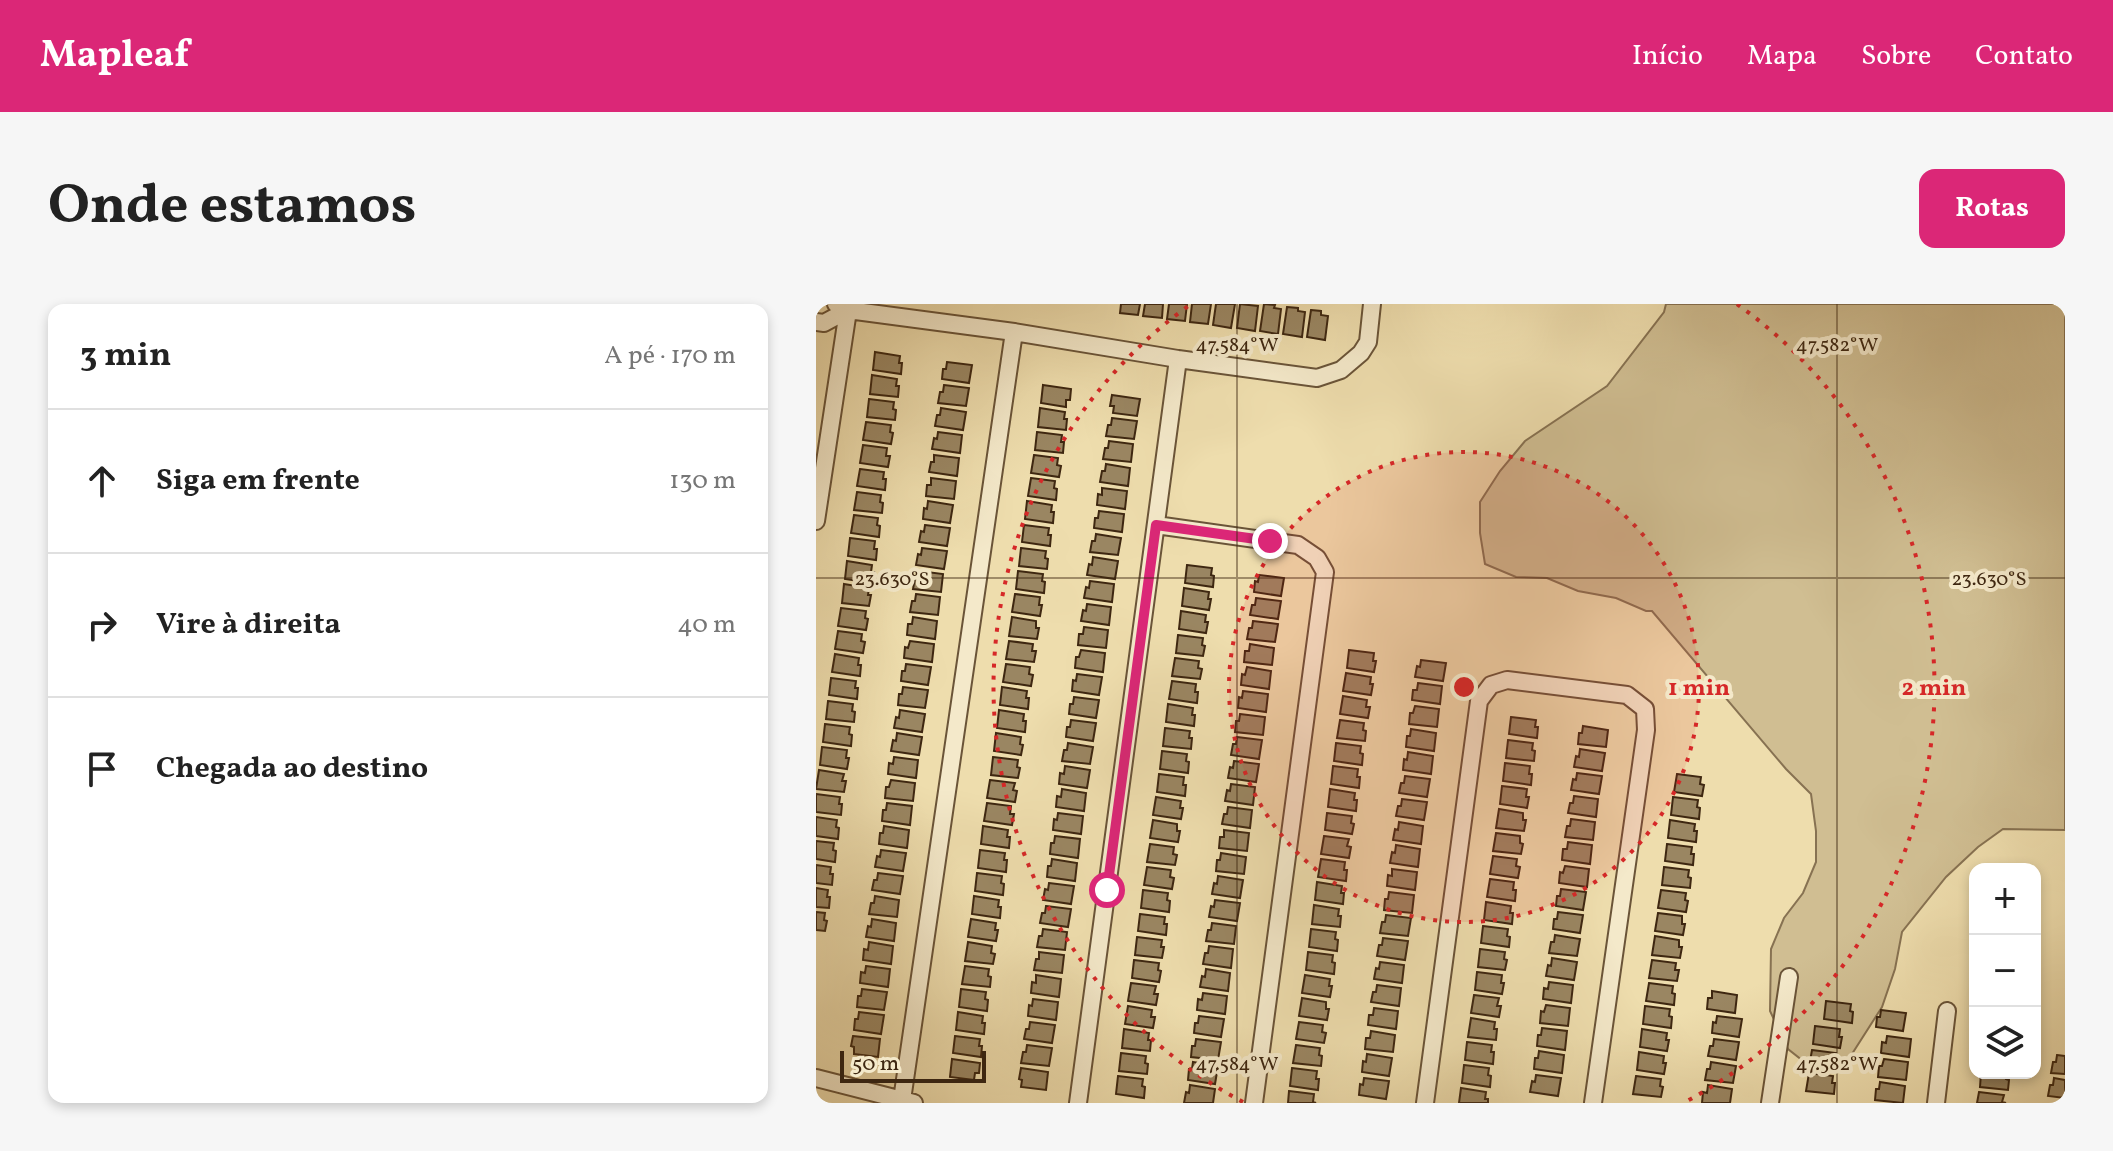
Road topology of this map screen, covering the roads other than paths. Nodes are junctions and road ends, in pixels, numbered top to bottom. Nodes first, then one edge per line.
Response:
1 (1372, 304) edge
2 (845, 306) edge
3 (816, 322) edge
4 (1014, 332) junction
5 (1178, 359) junction
6 (816, 521) edge
7 (1156, 525) junction
8 (1789, 977) dead end
9 (1947, 1011) dead end
10 (816, 1078) edge
11 (908, 1102) edge
12 (1078, 1103) edge
13 (1254, 1103) edge
14 (1425, 1103) edge
15 (1593, 1103) edge
16 (1770, 1103) edge
17 (1936, 1103) edge

1 - 5 street
2 - 3 street
2 - 4 street
2 - 6 street
4 - 5 street
4 - 11 street
5 - 7 street
7 - 12 street
7 - 13 street
8 - 16 street
9 - 17 street
10 - 11 street
14 - 15 street

